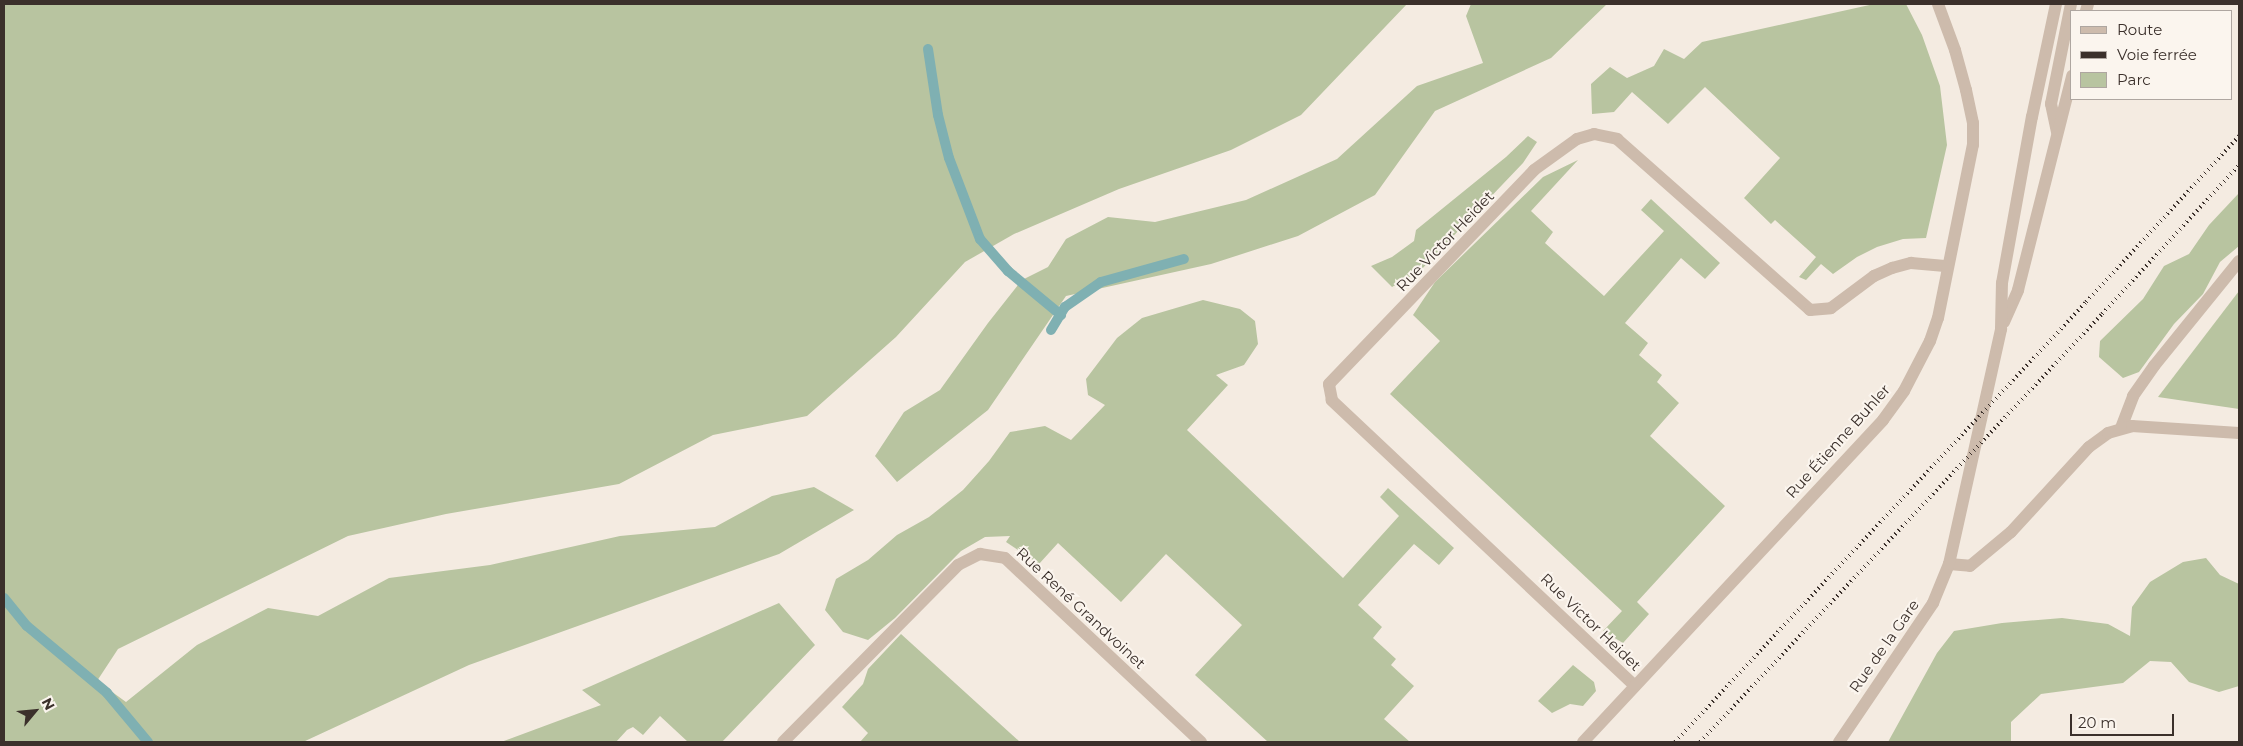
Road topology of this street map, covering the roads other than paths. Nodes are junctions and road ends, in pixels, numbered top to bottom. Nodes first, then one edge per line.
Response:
1 (1938, 4) edge
2 (2056, 4) edge
3 (2071, 4) edge
4 (2070, 85) edge
5 (2058, 136) junction
6 (2239, 261) edge
7 (1948, 266) junction
8 (2001, 329) junction
9 (2121, 428) junction
10 (2239, 433) edge
11 (1949, 564) junction
12 (1635, 686) junction
13 (783, 742) edge
14 (1202, 742) edge
15 (1583, 742) edge
16 (1839, 742) edge

1 - 7 street, Rue Étienne Buhler
2 - 8 street
3 - 5 street
4 - 5 street
5 - 8 street
6 - 9 street
7 - 12 street, Rue Étienne Buhler
7 - 12 street, Rue Victor Heidet
8 - 11 street, Rue de la Gare
9 - 10 street
9 - 11 street
11 - 16 street, Rue de la Gare
12 - 15 street, Rue Étienne Buhler
13 - 14 street, Rue René Grandvoinet

